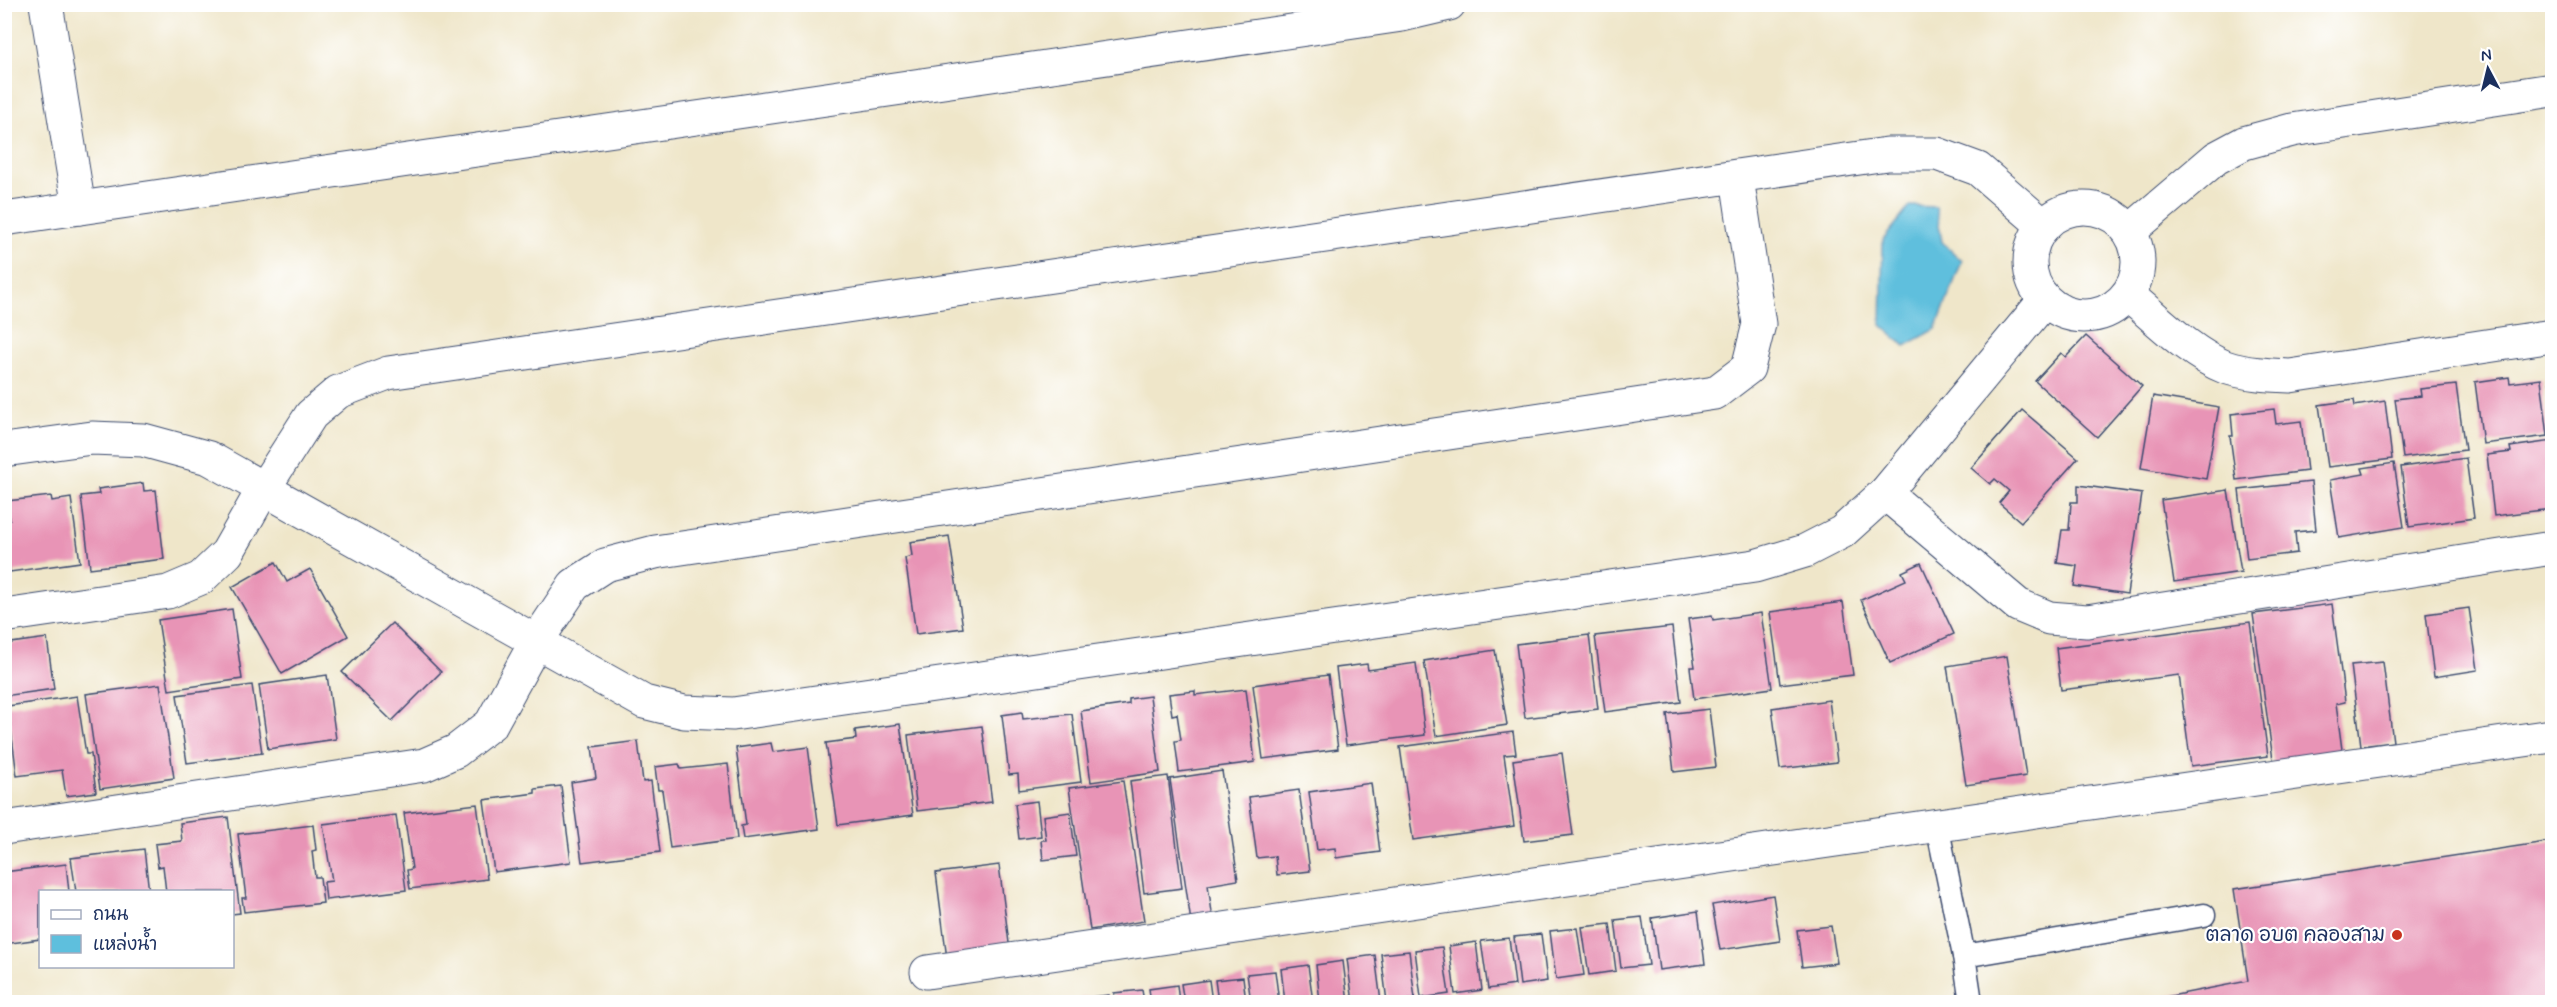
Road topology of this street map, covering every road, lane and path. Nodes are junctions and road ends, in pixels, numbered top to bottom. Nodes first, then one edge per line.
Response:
1 (46, 4) edge
2 (1449, 4) edge
3 (2553, 90) edge
4 (1737, 178) junction
5 (80, 208) junction
6 (4, 219) edge
7 (2044, 226) junction
8 (2130, 231) junction
9 (2128, 295) junction
10 (2045, 300) junction
11 (2553, 336) edge
12 (4, 450) edge
13 (264, 489) junction
14 (1885, 493) junction
15 (2553, 548) edge
16 (4, 616) edge
17 (536, 642) junction
18 (2553, 736) edge
19 (1937, 825) junction
20 (4, 828) edge
21 (2204, 915) dead end
22 (1964, 956) junction
23 (927, 972) dead end
24 (1971, 1002) edge

1 - 5 street
2 - 5 street
3 - 8 street
4 - 7 street
4 - 13 street
4 - 17 street
5 - 6 street
7 - 8 street
7 - 10 street
8 - 9 street
9 - 10 street
9 - 11 street
10 - 14 street
12 - 13 street
13 - 16 street
13 - 17 street
14 - 15 street
14 - 17 street
17 - 20 street
18 - 19 street
19 - 22 lane
19 - 23 street
21 - 22 lane
22 - 24 lane

